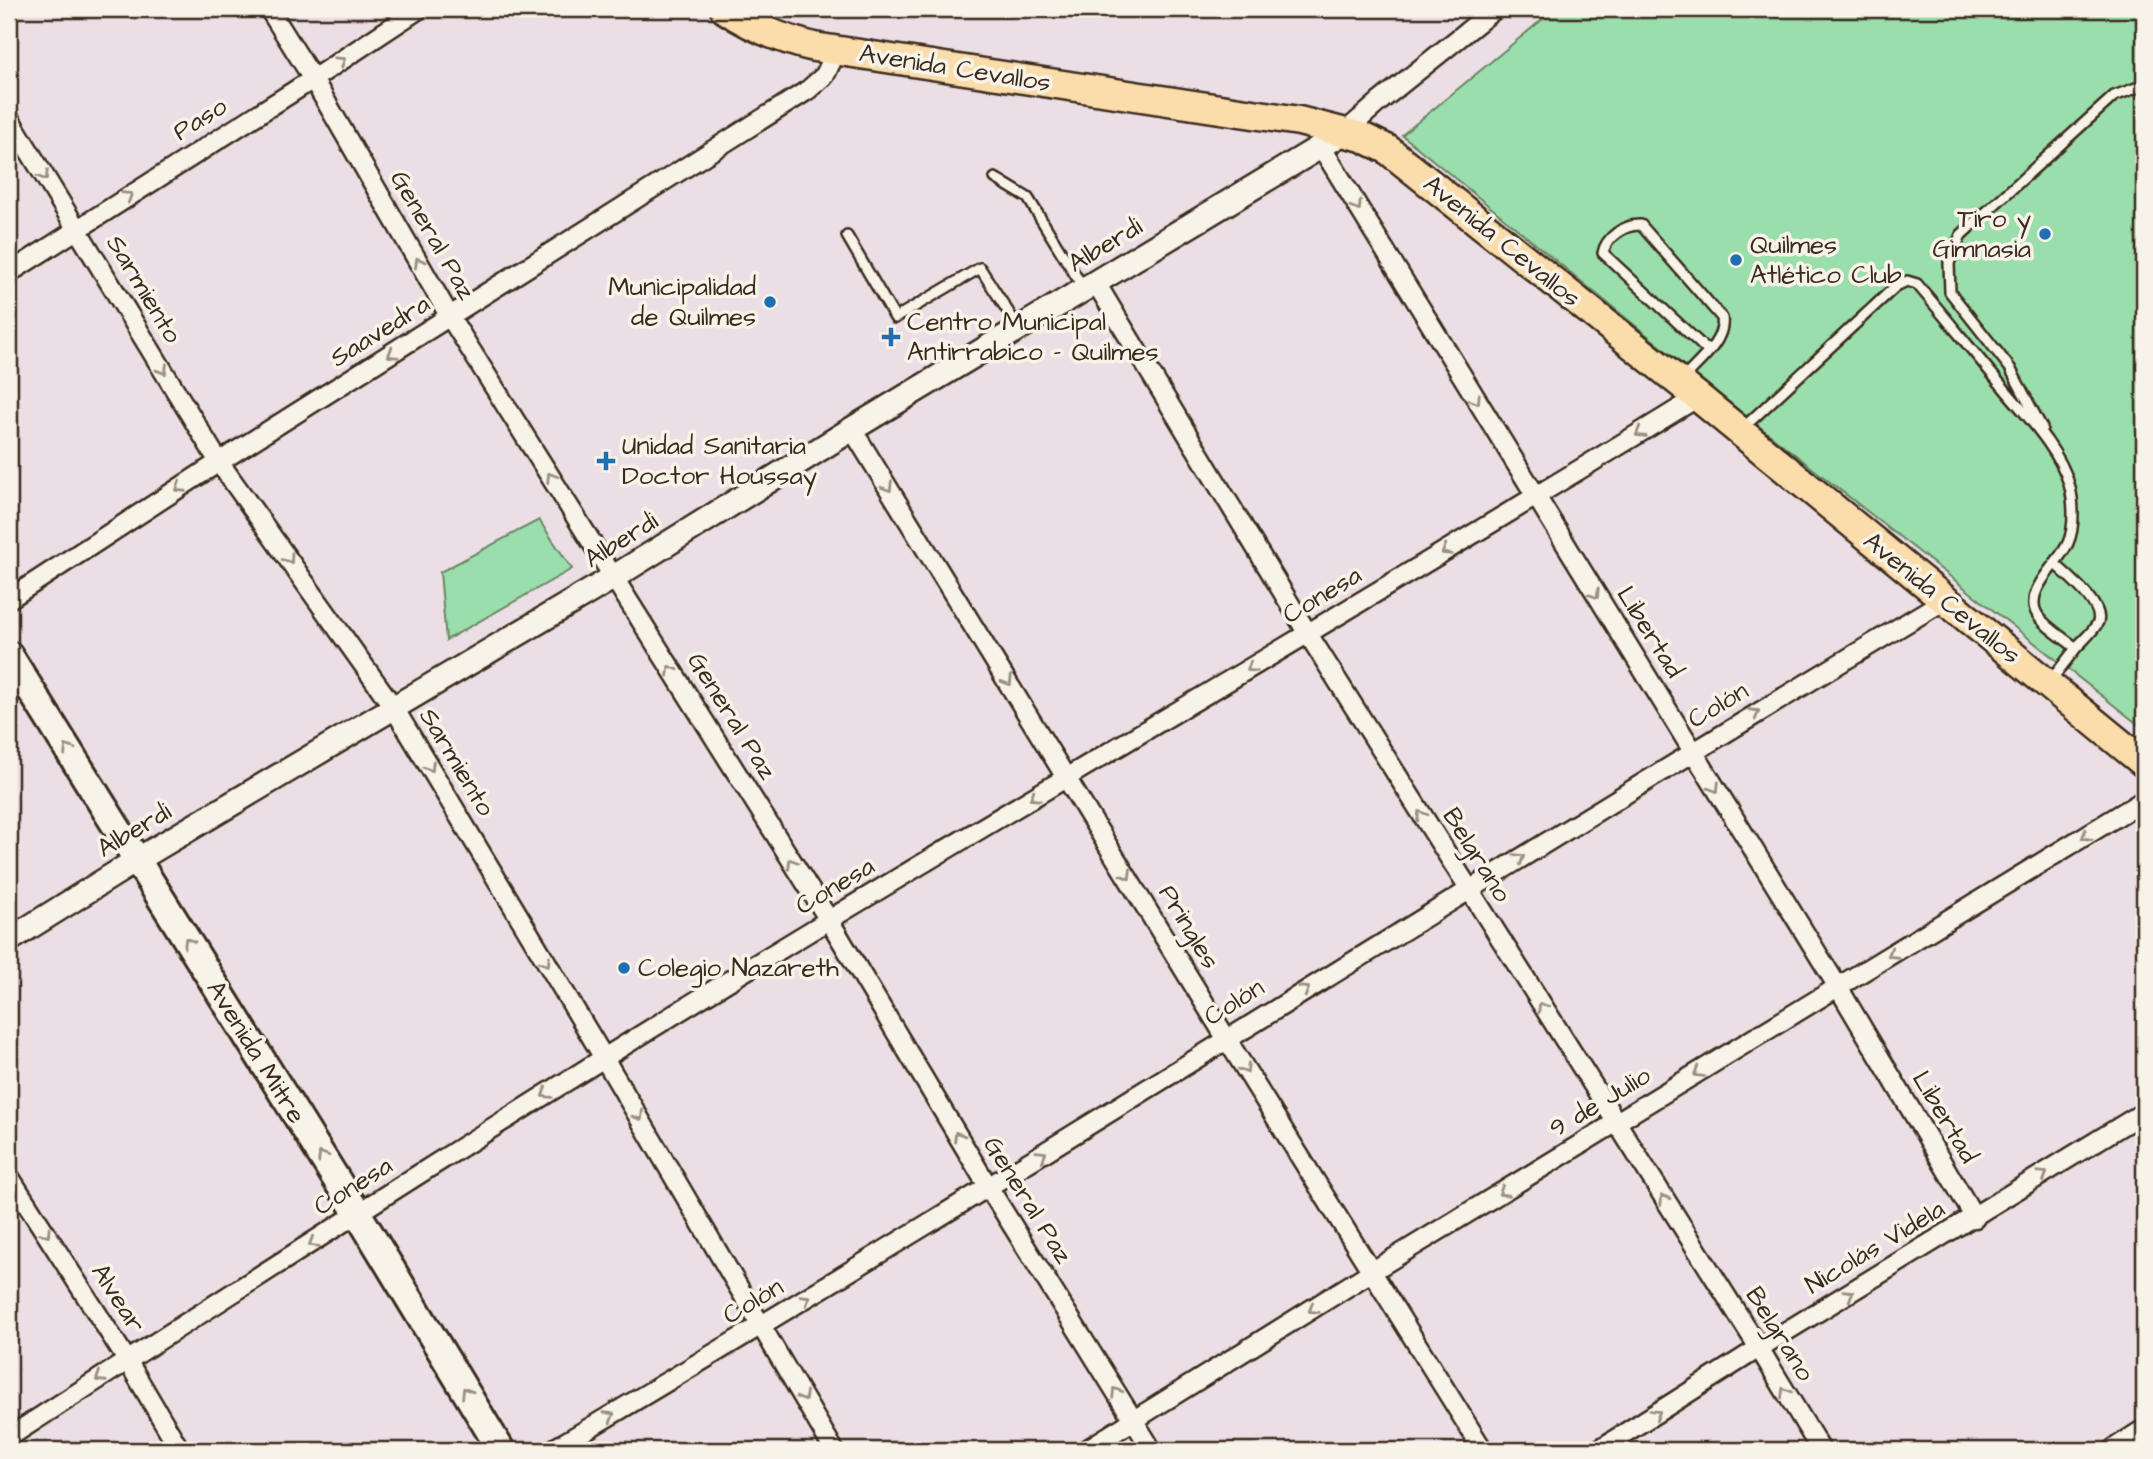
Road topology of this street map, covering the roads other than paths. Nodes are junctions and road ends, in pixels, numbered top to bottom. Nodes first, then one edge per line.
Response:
1 (269, 9) edge
2 (419, 9) edge
3 (725, 9) edge
4 (1496, 9) edge
5 (837, 50) junction
6 (313, 79) junction
7 (2144, 85) edge
8 (9, 118) edge
9 (1345, 132) junction
10 (1322, 148) junction
11 (995, 178) dead end
12 (77, 228) junction
13 (847, 236) dead end
14 (9, 273) edge
15 (1090, 286) junction
16 (450, 317) junction
17 (1020, 330) junction
18 (1707, 351) junction
19 (1688, 390) junction
20 (852, 429) junction
21 (1739, 431) junction
22 (2055, 455) junction
23 (219, 462) junction
24 (1536, 497) junction
25 (2055, 564) junction
26 (614, 577) junction
27 (9, 599) edge
28 (1945, 600) junction
29 (1308, 634) junction
30 (2076, 648) junction
31 (9, 655) edge
32 (2048, 684) junction
33 (394, 708) junction
34 (1692, 751) junction
35 (2144, 763) edge
36 (1067, 778) junction
37 (2144, 800) edge
38 (137, 860) junction
39 (1469, 890) junction
40 (829, 920) junction
41 (9, 940) edge
42 (1838, 987) junction
43 (1226, 1038) junction
44 (604, 1058) junction
45 (2144, 1112) edge
46 (1615, 1123) junction
47 (9, 1176) edge
48 (989, 1188) junction
49 (358, 1214) junction
50 (1975, 1218) junction
51 (1371, 1272) junction
52 (762, 1326) junction
53 (1759, 1348) junction
54 (127, 1360) junction
55 (1134, 1421) junction
56 (2144, 1432) edge
57 (9, 1437) edge
58 (180, 1450) edge
59 (501, 1450) edge
60 (552, 1450) edge
61 (834, 1450) edge
62 (1086, 1450) edge
63 (1152, 1450) edge
64 (1483, 1450) edge
65 (1598, 1450) edge
66 (1821, 1450) edge
67 (2116, 1450) edge

1 - 6 street, General Paz
6 -> 2 street, Paso
3 - 5 main road, Avenida Cevallos
4 - 9 street, Alberdi
5 - 9 main road, Avenida Cevallos
5 - 16 street, Saavedra
12 -> 6 street, Paso
16 -> 6 street, General Paz
7 - 22 lane
8 -> 12 street, Sarmiento
9 - 10 street, Alberdi
9 - 19 main road, Avenida Cevallos
10 - 15 street, Alberdi
10 -> 24 street, Libertad
11 - 15 lane
12 - 14 street, Paso
12 -> 23 street, Sarmiento
13 - 17 lane
15 - 17 street, Alberdi
15 - 29 street, Belgrano
16 -> 23 street, Saavedra
26 -> 16 street, General Paz
17 - 20 street, Alberdi
18 - 18 lane
18 - 19 lane
19 - 21 main road, Avenida Cevallos
19 -> 24 street, Conesa
20 - 26 street, Alberdi
20 -> 36 street, Pringles
21 - 22 lane
21 - 28 main road, Avenida Cevallos
22 - 25 lane
23 -> 27 street, Saavedra
23 -> 33 street, Sarmiento
24 -> 29 street, Conesa
24 -> 34 street, Libertad
25 - 30 lane
25 - 30 lane
26 - 33 street, Alberdi
40 -> 26 street, General Paz
28 - 32 main road, Avenida Cevallos
34 -> 28 street, Colón
29 -> 36 street, Conesa
39 -> 29 street, Belgrano
30 - 32 lane
38 -> 31 main road, Avenida Mitre
32 - 35 main road, Avenida Cevallos
33 - 38 street, Alberdi
33 -> 44 street, Sarmiento
39 -> 34 street, Colón
34 -> 42 street, Libertad
36 -> 40 street, Conesa
36 -> 43 street, Pringles
37 -> 42 street, 9 de Julio
38 - 41 street, Alberdi
49 -> 38 main road, Avenida Mitre
43 -> 39 street, Colón
46 -> 39 street, Belgrano
40 - 44 street, Conesa
48 -> 40 street, General Paz
42 -> 46 street, 9 de Julio
42 - 50 street, Libertad
48 -> 43 street, Colón
43 -> 51 street, Pringles
44 -> 49 street, Conesa
44 -> 52 street, Sarmiento
50 -> 45 street, Nicolás Videla
46 -> 51 street, 9 de Julio
53 -> 46 street, Belgrano
47 -> 54 street, Alvear
52 -> 48 street, Colón
55 -> 48 street, General Paz
49 -> 54 street, Conesa
59 -> 49 main road, Avenida Mitre
53 -> 50 street, Nicolás Videla
51 -> 55 street, 9 de Julio
51 - 64 street, Pringles
60 -> 52 street, Colón
52 -> 61 street, Sarmiento
65 -> 53 street, Nicolás Videla
66 -> 53 street, Belgrano
54 -> 57 street, Conesa
54 - 58 street, Alvear
55 - 62 street, 9 de Julio
55 - 63 street, General Paz
56 - 67 street

